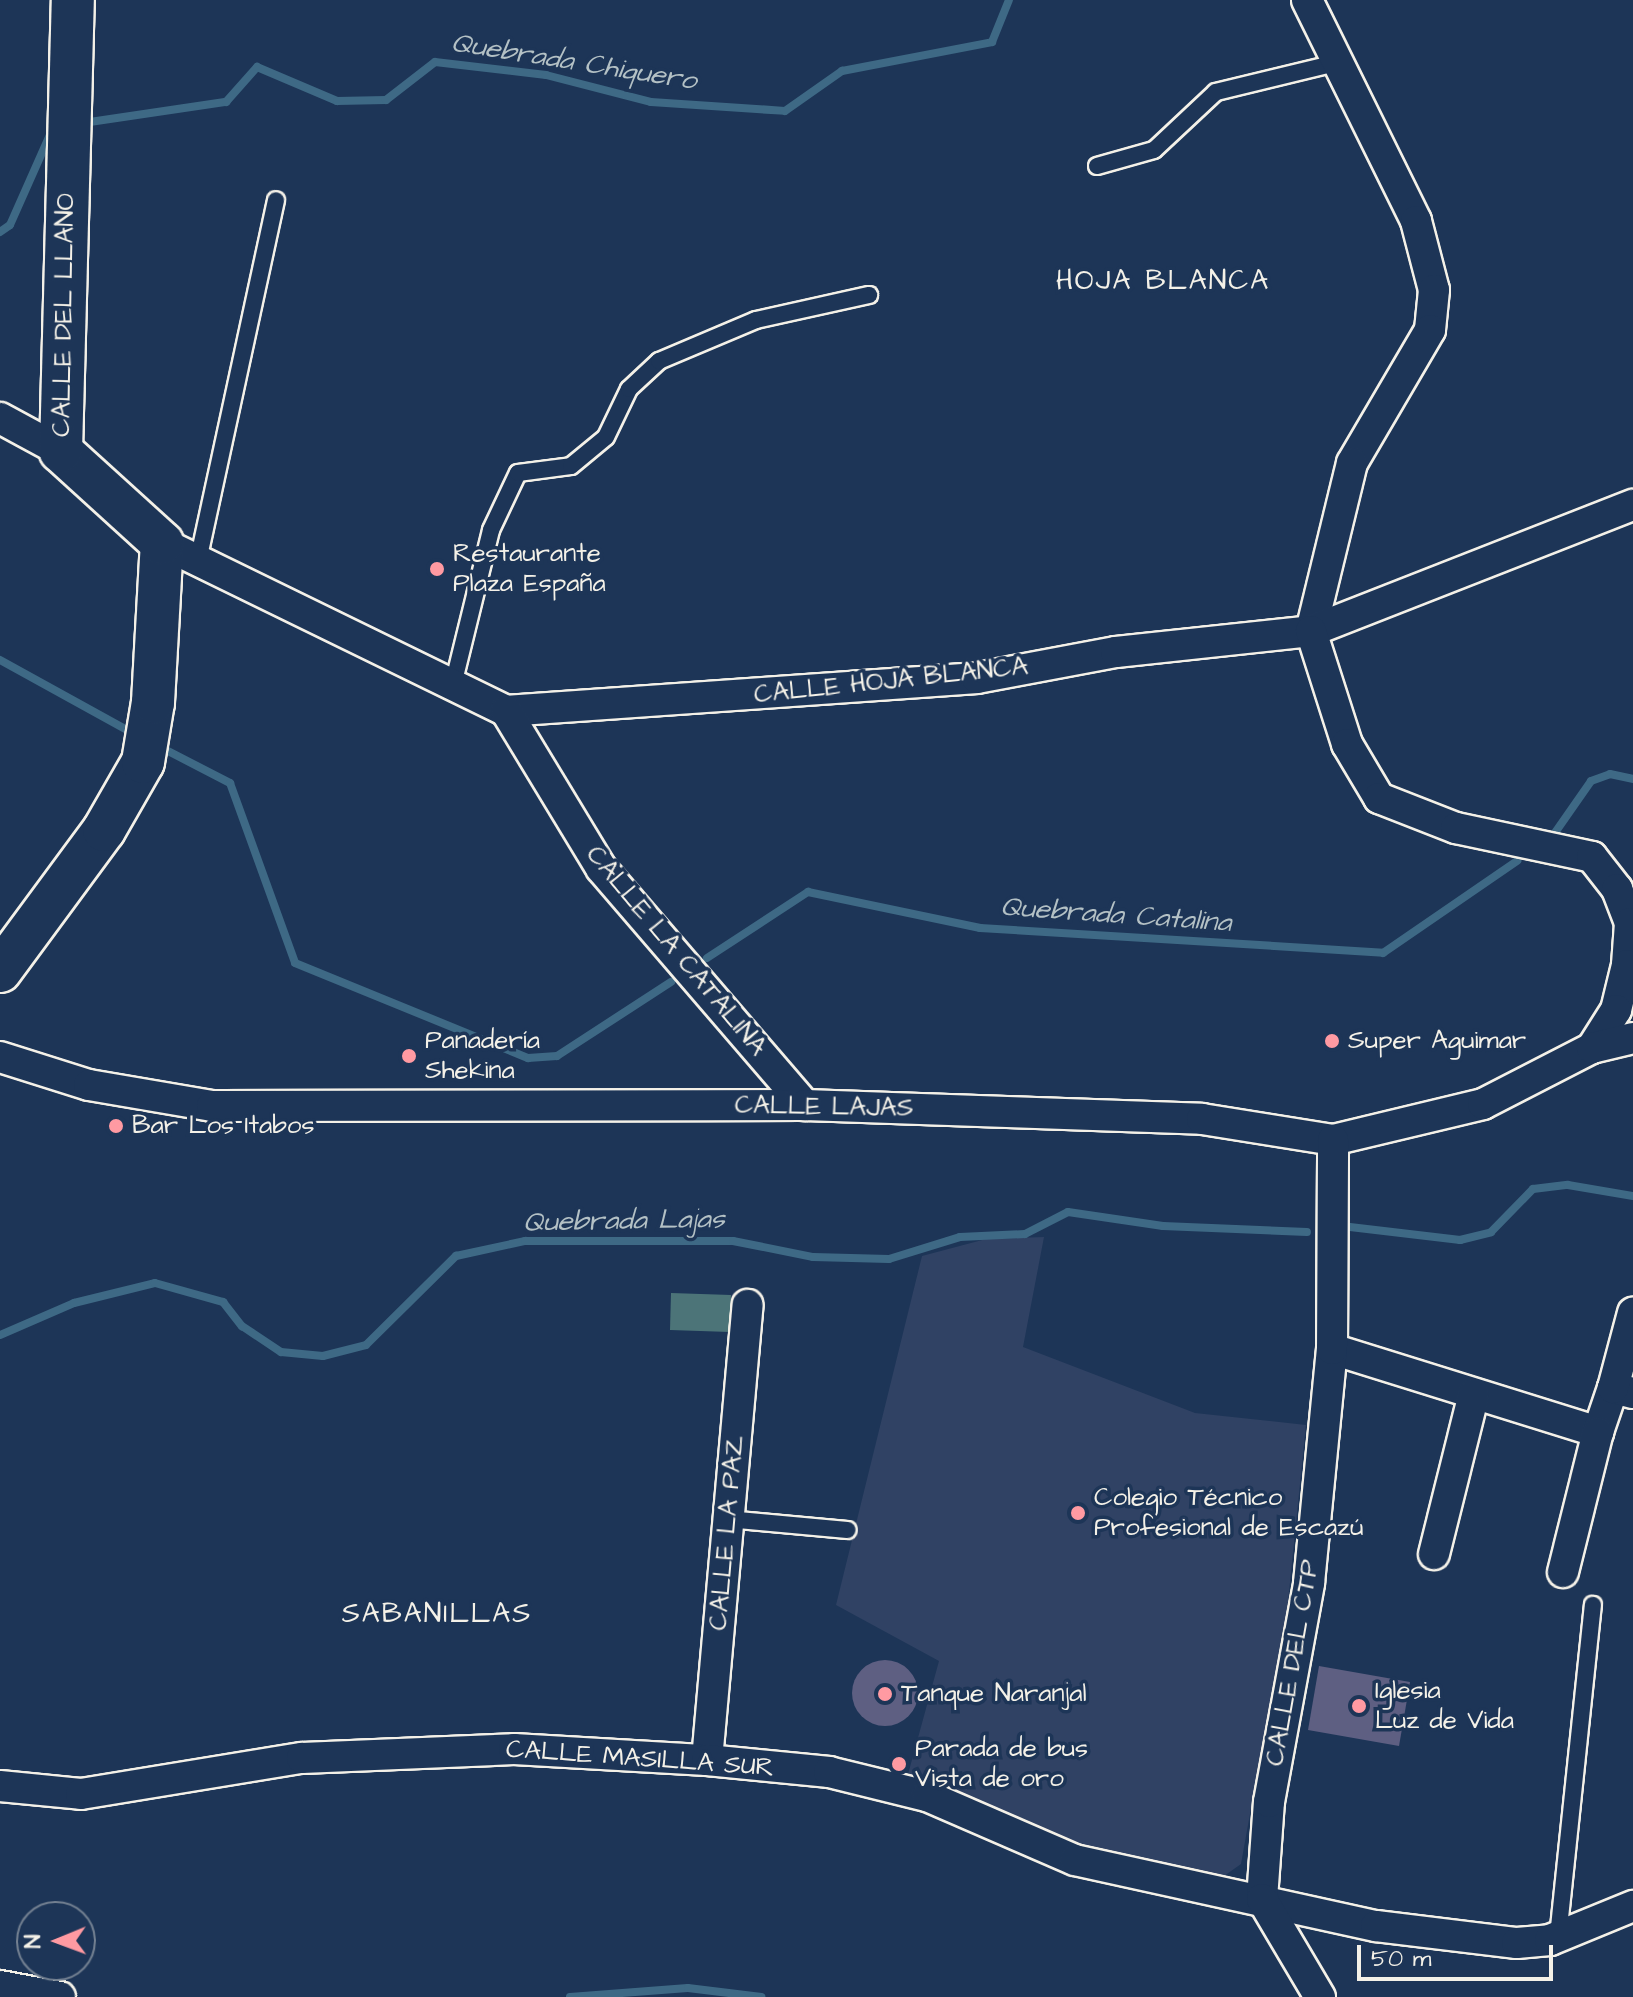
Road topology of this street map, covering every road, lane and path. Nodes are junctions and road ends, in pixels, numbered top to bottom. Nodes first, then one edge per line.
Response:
1 (73, 0) edge
2 (1307, 0) edge
3 (1340, 62) junction
4 (1097, 166) dead end
5 (276, 200) dead end
6 (869, 295) dead end
7 (0, 418) edge
8 (61, 451) junction
9 (1633, 505) edge
10 (180, 552) junction
11 (1311, 631) junction
12 (452, 689) junction
13 (506, 711) junction
14 (0, 971) edge
15 (1633, 1038) edge
16 (1592, 1048) junction
17 (0, 1057) edge
18 (805, 1105) junction
19 (1333, 1140) junction
20 (748, 1305) dead end
21 (1633, 1313) edge
22 (1332, 1349) junction
23 (1623, 1390) edge
24 (1474, 1394) junction
25 (1598, 1432) junction
26 (727, 1519) junction
27 (847, 1530) dead end
28 (1434, 1554) dead end
29 (1563, 1572) dead end
30 (1593, 1605) dead end
31 (707, 1760) junction
32 (0, 1786) edge
33 (1262, 1899) junction
34 (1633, 1906) edge
35 (1558, 1937) junction
36 (0, 1986) edge
37 (60, 1997) edge
38 (1320, 1997) edge

1 - 8 main road, CALLE DEL LLANO
2 - 3 street
3 - 4 lane
3 - 11 street
5 - 10 lane
6 - 12 lane
7 - 8 street
8 - 10 main road, CALLE DEL LLANO
9 - 11 street, CALLE HOJA BLANCA
10 - 12 street, CALLE HOJA BLANCA
10 - 14 main road
11 - 13 street, CALLE HOJA BLANCA
11 - 16 street
12 - 13 street, CALLE HOJA BLANCA
13 - 18 street, CALLE LA CATALINA
15 - 16 street, CALLE LAJAS
16 - 19 street, CALLE LAJAS
17 - 18 street, CALLE LAJAS
18 - 19 street, CALLE LAJAS
19 - 22 street, CALLE DEL CTP
20 - 26 street, CALLE LA PAZ
21 - 23 street
22 - 24 street
22 - 33 street, CALLE DEL CTP
23 - 25 street
24 - 25 street
24 - 28 street
25 - 29 street
26 - 27 lane
26 - 31 street, CALLE LA PAZ
30 - 35 lane
31 - 32 street, CALLE MASILLA SUR
31 - 33 street, CALLE MASILLA SUR
33 - 35 street, CALLE MASILLA SUR
33 - 38 street
34 - 35 street, CALLE MASILLA SUR
36 - 37 street

